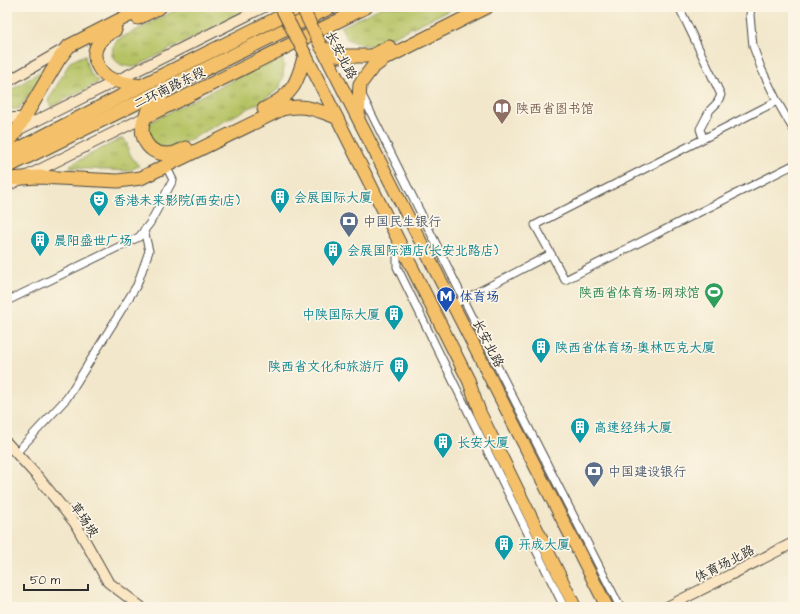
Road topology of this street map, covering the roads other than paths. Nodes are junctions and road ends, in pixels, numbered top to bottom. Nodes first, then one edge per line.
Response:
1 (145, 7) edge
2 (160, 7) edge
3 (264, 7) edge
4 (281, 7) edge
5 (301, 7) edge
6 (331, 7) edge
7 (366, 7) edge
8 (470, 7) edge
9 (487, 7) edge
10 (679, 7) edge
11 (751, 7) edge
12 (69, 46) junction
13 (321, 46) junction
14 (305, 54) junction
15 (116, 81) junction
16 (7, 82) edge
17 (137, 85) junction
18 (168, 87) junction
19 (359, 88) junction
20 (777, 101) junction
21 (336, 116) junction
22 (358, 116) junction
23 (145, 117) junction
24 (7, 118) edge
25 (21, 124) junction
26 (793, 129) edge
27 (703, 138) junction
28 (7, 144) edge
29 (7, 155) edge
30 (793, 165) edge
31 (166, 166) junction
32 (7, 167) edge
33 (24, 178) junction
34 (7, 179) edge
35 (7, 186) edge
36 (144, 230) junction
37 (397, 239) junction
38 (551, 254) junction
39 (7, 301) edge
40 (459, 302) junction
41 (7, 443) edge
42 (16, 453) junction
43 (793, 543) edge
44 (141, 607) edge
45 (564, 607) edge
46 (575, 607) edge
47 (607, 607) edge
48 (620, 607) edge
49 (668, 607) edge

1 - 12 highway
2 - 15 highway
3 - 15 main road
4 - 14 main road, bridge
5 - 13 main road, 长安北路, bridge
5 - 17 highway, 二环南路东段
6 - 18 highway, 二环南路东段
7 - 23 highway
8 - 13 highway
9 - 19 highway
10 - 27 street
11 - 20 street
12 - 16 main road
12 - 25 highway
13 - 22 main road, 长安北路
14 - 21 main road
14 - 23 highway
15 - 17 highway
15 - 25 main road
17 - 28 highway
17 - 29 highway, 二环南路东段
18 - 23 highway
18 - 32 highway, 二环南路东段
19 - 22 highway
19 - 40 street
20 - 26 street
20 - 27 street
21 - 31 highway
21 - 37 main road
22 - 40 main road, 长安北路
23 - 33 main road
24 - 25 main road
25 - 28 highway
27 - 38 street
30 - 38 street
31 - 33 highway
31 - 36 street
33 - 34 highway
33 - 35 main road
36 - 39 street
36 - 42 street
37 - 45 street
37 - 46 main road
38 - 40 street
40 - 47 main road, 长安北路
40 - 48 street
41 - 42 main road, 草场坡
42 - 44 main road, 草场坡
43 - 49 main road, 体育场北路

